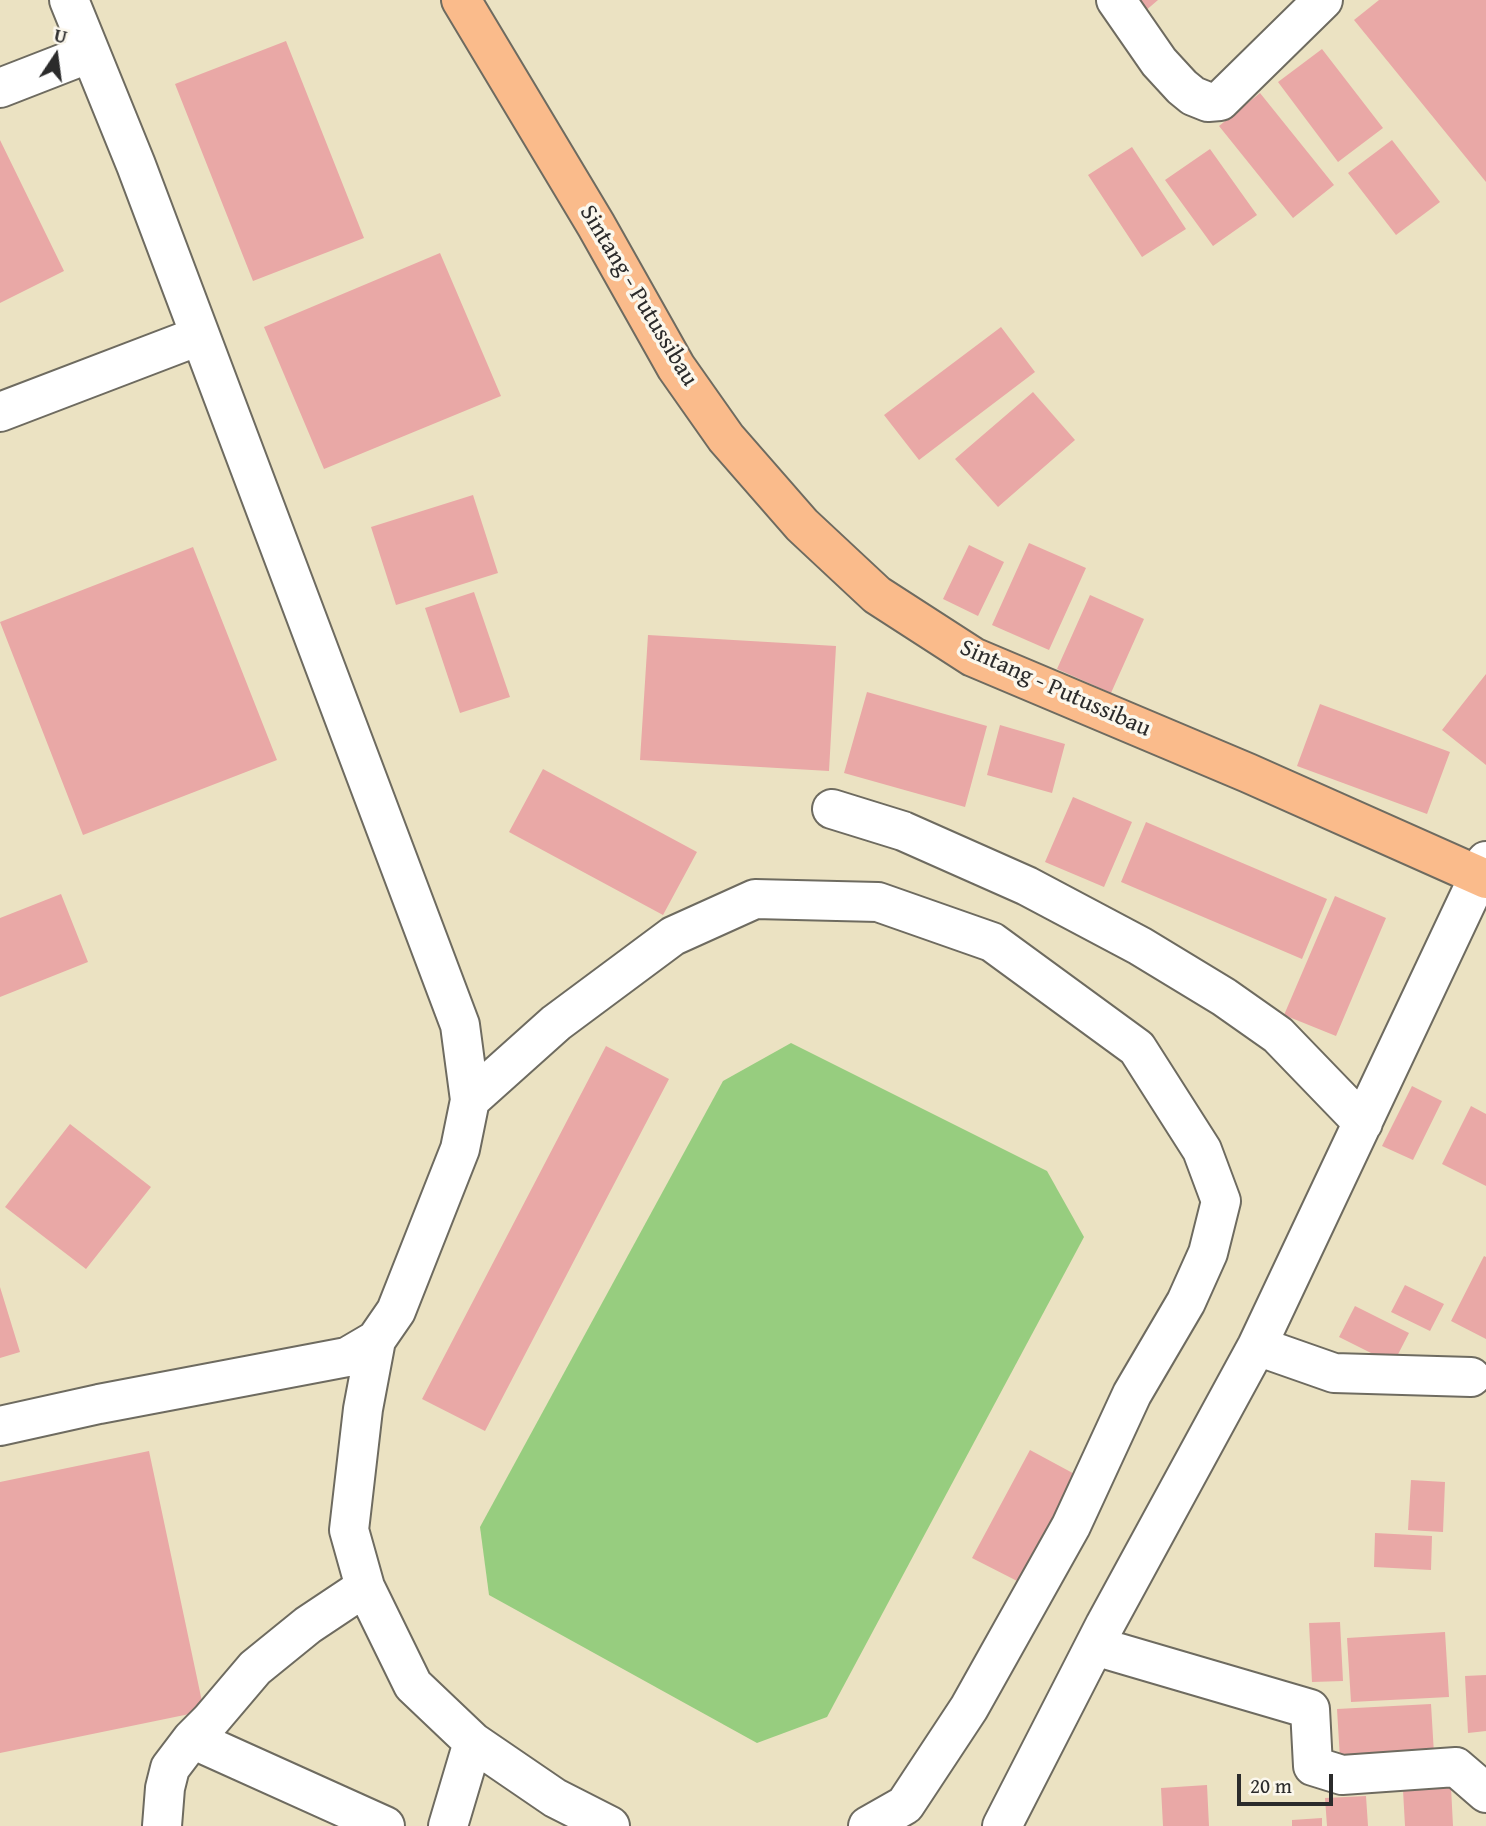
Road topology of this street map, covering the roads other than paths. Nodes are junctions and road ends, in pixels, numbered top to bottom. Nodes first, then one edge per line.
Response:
1 (69, 0) edge
2 (461, 0) edge
3 (1116, 0) edge
4 (1323, 0) edge
5 (90, 53) junction
6 (0, 88) edge
7 (199, 336) junction
8 (0, 412) edge
9 (832, 809) dead end
10 (1484, 872) edge
11 (470, 1100) junction
12 (1363, 1123) junction
13 (376, 1340) junction
14 (1257, 1346) junction
15 (1471, 1377) dead end
16 (0, 1426) edge
17 (365, 1587) junction
18 (1095, 1646) junction
19 (192, 1740) junction
20 (473, 1742) junction
21 (1486, 1793) edge
22 (162, 1826) edge
23 (385, 1826) edge
24 (448, 1826) edge
25 (610, 1826) edge
26 (867, 1826) edge
27 (1002, 1826) edge

1 - 5 street
2 - 10 highway, Sintang - Putussibau
3 - 4 street
5 - 6 street
5 - 7 street
7 - 8 street
7 - 11 street
9 - 12 street
10 - 12 street
11 - 13 street
11 - 26 street
12 - 14 street
13 - 16 street
13 - 17 street
14 - 15 street
14 - 18 street
17 - 19 street
17 - 20 street
18 - 21 street
18 - 27 street
19 - 22 street
19 - 23 street
20 - 24 street
20 - 25 street

